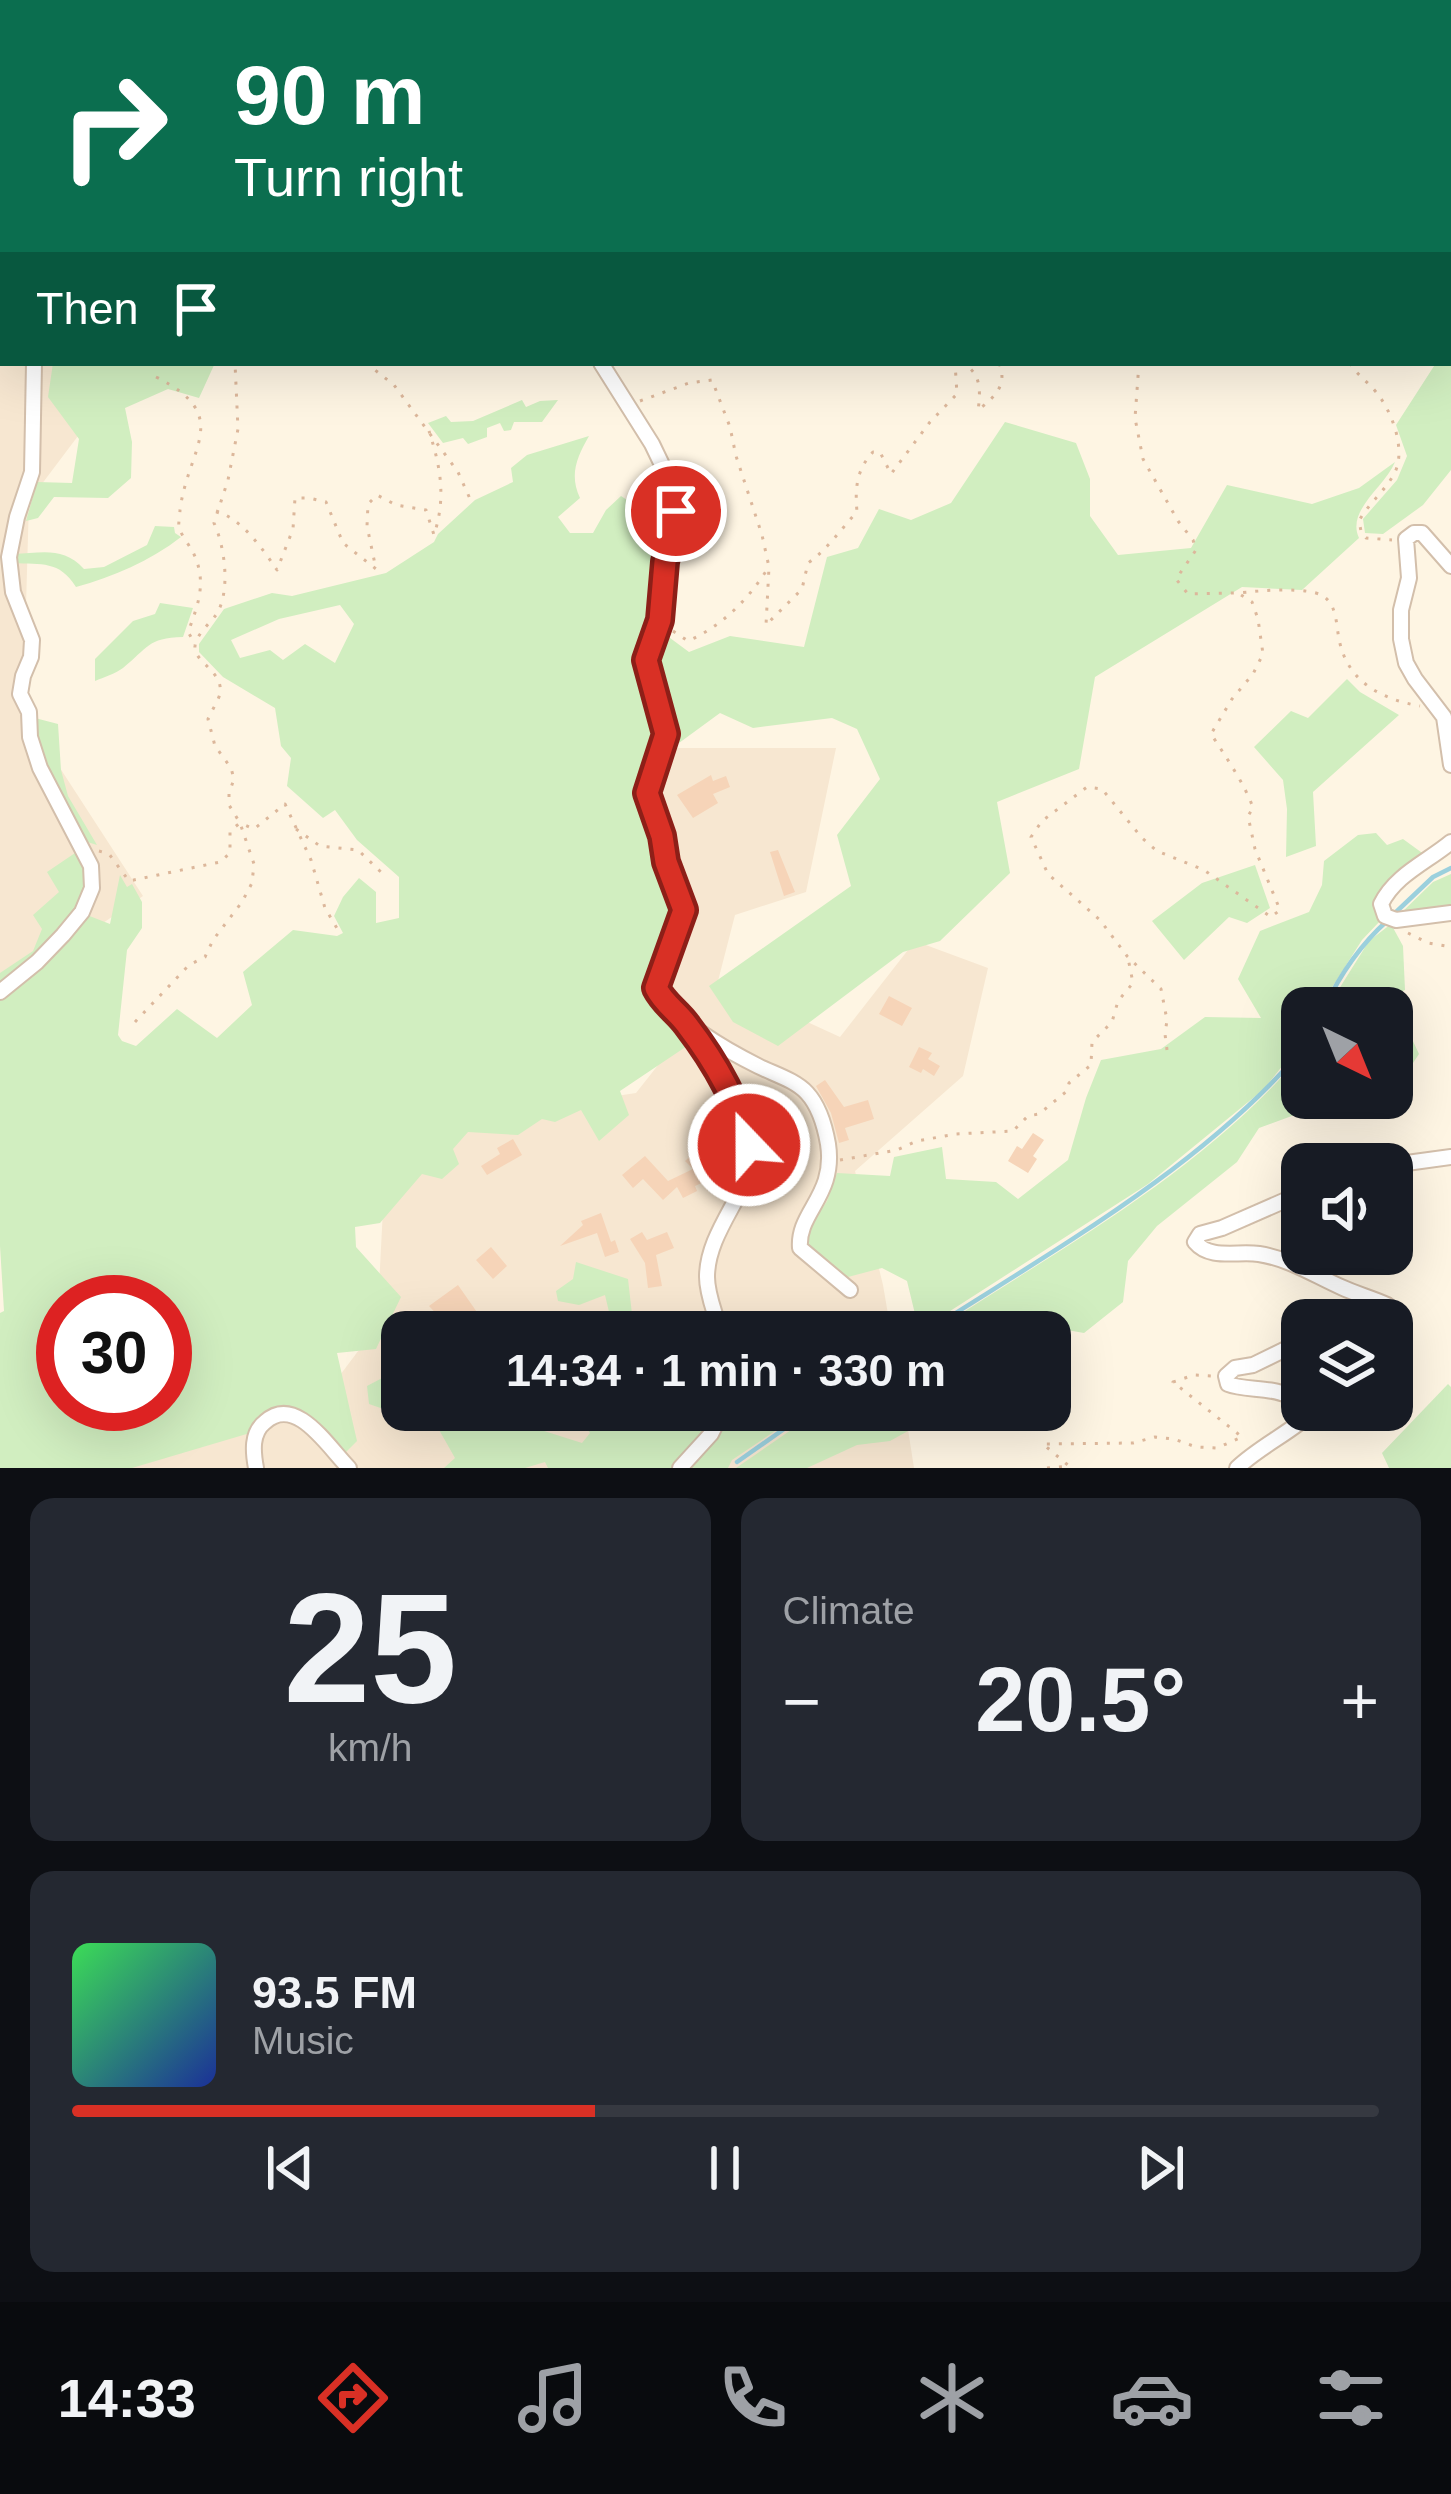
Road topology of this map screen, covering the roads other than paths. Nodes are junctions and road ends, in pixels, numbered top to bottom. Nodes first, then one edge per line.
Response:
1 (34, 366) edge
2 (603, 366) edge
3 (1451, 566) edge
4 (1451, 765) edge
5 (1451, 842) edge
6 (1451, 914) edge
7 (0, 992) edge
8 (682, 1018) junction
9 (1451, 1157) edge
10 (1413, 1162) edge
11 (1281, 1202) edge
12 (1281, 1261) edge
13 (1318, 1275) edge
14 (850, 1290) dead end
15 (1371, 1299) edge
16 (715, 1311) edge
17 (1281, 1351) edge
18 (1281, 1394) edge
19 (712, 1431) edge
20 (1288, 1431) edge
21 (256, 1468) edge
22 (349, 1468) edge
23 (680, 1468) edge
24 (1237, 1468) edge

1 - 7 street
2 - 8 street
3 - 4 street
5 - 6 street
8 - 14 street
8 - 16 street
9 - 10 street
11 - 12 street
13 - 15 street
17 - 18 street
19 - 23 street
20 - 24 street
21 - 22 street

